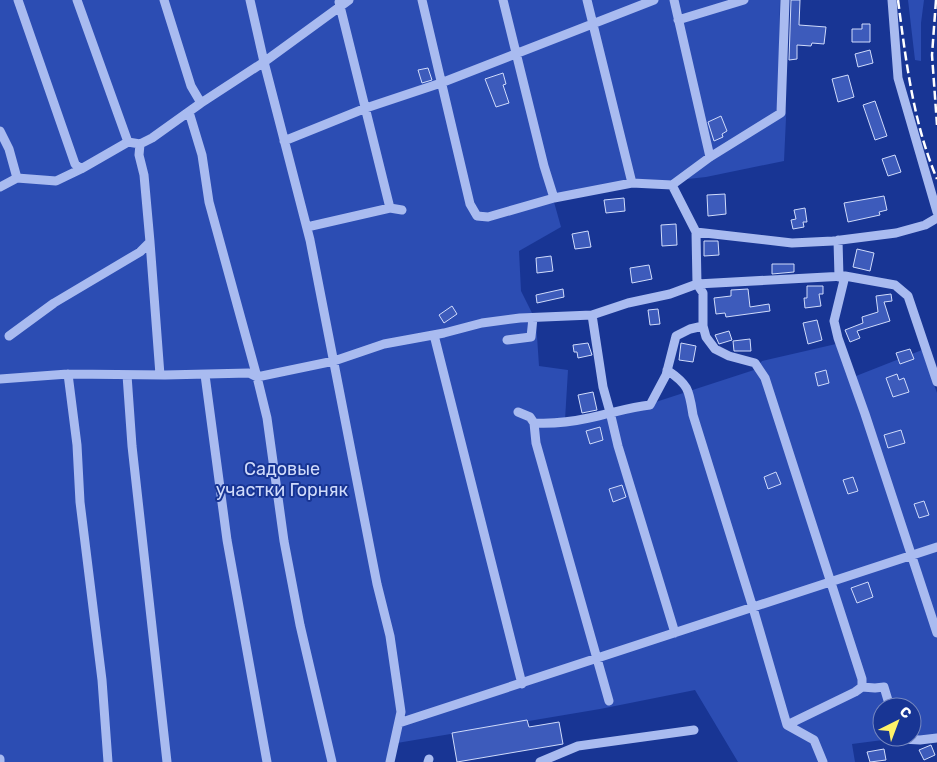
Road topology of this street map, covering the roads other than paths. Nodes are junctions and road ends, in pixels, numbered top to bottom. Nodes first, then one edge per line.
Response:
1 (18, 0) edge
2 (77, 0) edge
3 (164, 0) edge
4 (250, 0) edge
5 (349, 0) edge
6 (422, 0) edge
7 (503, 0) edge
8 (587, 0) edge
9 (654, 0) edge
10 (674, 0) edge
11 (744, 0) edge
12 (785, 0) edge
13 (892, 0) edge
14 (340, 3) edge
15 (678, 20) junction
16 (592, 23) junction
17 (516, 54) junction
18 (264, 62) junction
19 (441, 83) junction
20 (201, 103) junction
21 (366, 108) junction
22 (189, 112) junction
23 (0, 132) edge
24 (284, 141) junction
25 (128, 142) junction
26 (140, 144) junction
27 (710, 156) junction
28 (81, 169) junction
29 (17, 178) junction
30 (632, 183) junction
31 (672, 185) junction
32 (0, 187) edge
33 (554, 198) junction
34 (390, 208) junction
35 (402, 210) dead end
36 (937, 212) edge
37 (937, 218) edge
38 (307, 227) junction
39 (696, 232) junction
40 (838, 240) junction
41 (150, 242) junction
42 (842, 277) junction
43 (697, 284) junction
44 (592, 315) junction
45 (534, 318) junction
46 (703, 326) junction
47 (434, 335) junction
48 (9, 336) dead end
49 (507, 340) dead end
50 (334, 361) junction
51 (667, 370) junction
52 (68, 374) junction
53 (205, 374) junction
54 (127, 375) junction
55 (160, 375) junction
56 (258, 377) junction
57 (0, 379) edge
58 (937, 382) edge
59 (518, 412) dead end
60 (610, 412) junction
61 (534, 423) junction
62 (937, 547) edge
63 (911, 556) junction
64 (830, 583) junction
65 (753, 608) junction
66 (937, 632) edge
67 (675, 633) junction
68 (596, 659) junction
69 (522, 684) junction
70 (862, 687) junction
71 (887, 697) edge
72 (609, 701) dead end
73 (400, 724) junction
74 (787, 725) junction
75 (694, 730) dead end
76 (937, 738) edge
77 (922, 740) edge
78 (108, 762) edge
79 (167, 762) edge
80 (267, 762) edge
81 (332, 762) edge
82 (390, 762) edge
83 (540, 762) edge
84 (823, 762) edge

1 - 28 street
2 - 25 street
3 - 20 street
4 - 18 street
5 - 14 street
6 - 19 street
7 - 17 street
8 - 16 street
9 - 16 street
10 - 15 street
11 - 15 street
12 - 27 street
13 - 36 street
14 - 18 street
14 - 21 street
15 - 27 street
16 - 17 street
16 - 30 street
17 - 19 street
17 - 33 street
18 - 20 street
18 - 24 street
19 - 21 street
19 - 33 street
20 - 22 street
21 - 24 street
21 - 34 street
22 - 26 street
22 - 56 street
23 - 29 street
24 - 38 street
25 - 26 street
25 - 28 street
26 - 41 street
27 - 31 street
28 - 29 street
29 - 32 street
30 - 31 street
30 - 33 street
31 - 39 street
34 - 35 street
34 - 38 street
37 - 40 street
38 - 50 street
39 - 40 street
39 - 43 street
40 - 42 street
41 - 48 street
41 - 55 street
42 - 43 street
42 - 58 street
42 - 63 street
43 - 44 street
43 - 46 street
44 - 45 street
44 - 60 street
45 - 47 street
45 - 49 street
46 - 51 street
46 - 64 street
47 - 50 street
47 - 69 street
50 - 56 street
50 - 73 street
51 - 60 street
51 - 65 street
52 - 54 street
52 - 57 street
52 - 78 street
53 - 55 street
53 - 56 street
53 - 80 street
54 - 55 street
54 - 79 street
56 - 81 street
59 - 61 street
60 - 61 street
60 - 67 street
61 - 68 street
62 - 63 street
63 - 64 street
63 - 66 street
64 - 65 street
64 - 70 street
65 - 67 street
65 - 74 street
67 - 68 street
68 - 69 street
68 - 72 street
69 - 73 street
70 - 71 street
70 - 74 street
73 - 82 street
74 - 84 street
75 - 83 street
76 - 77 street

